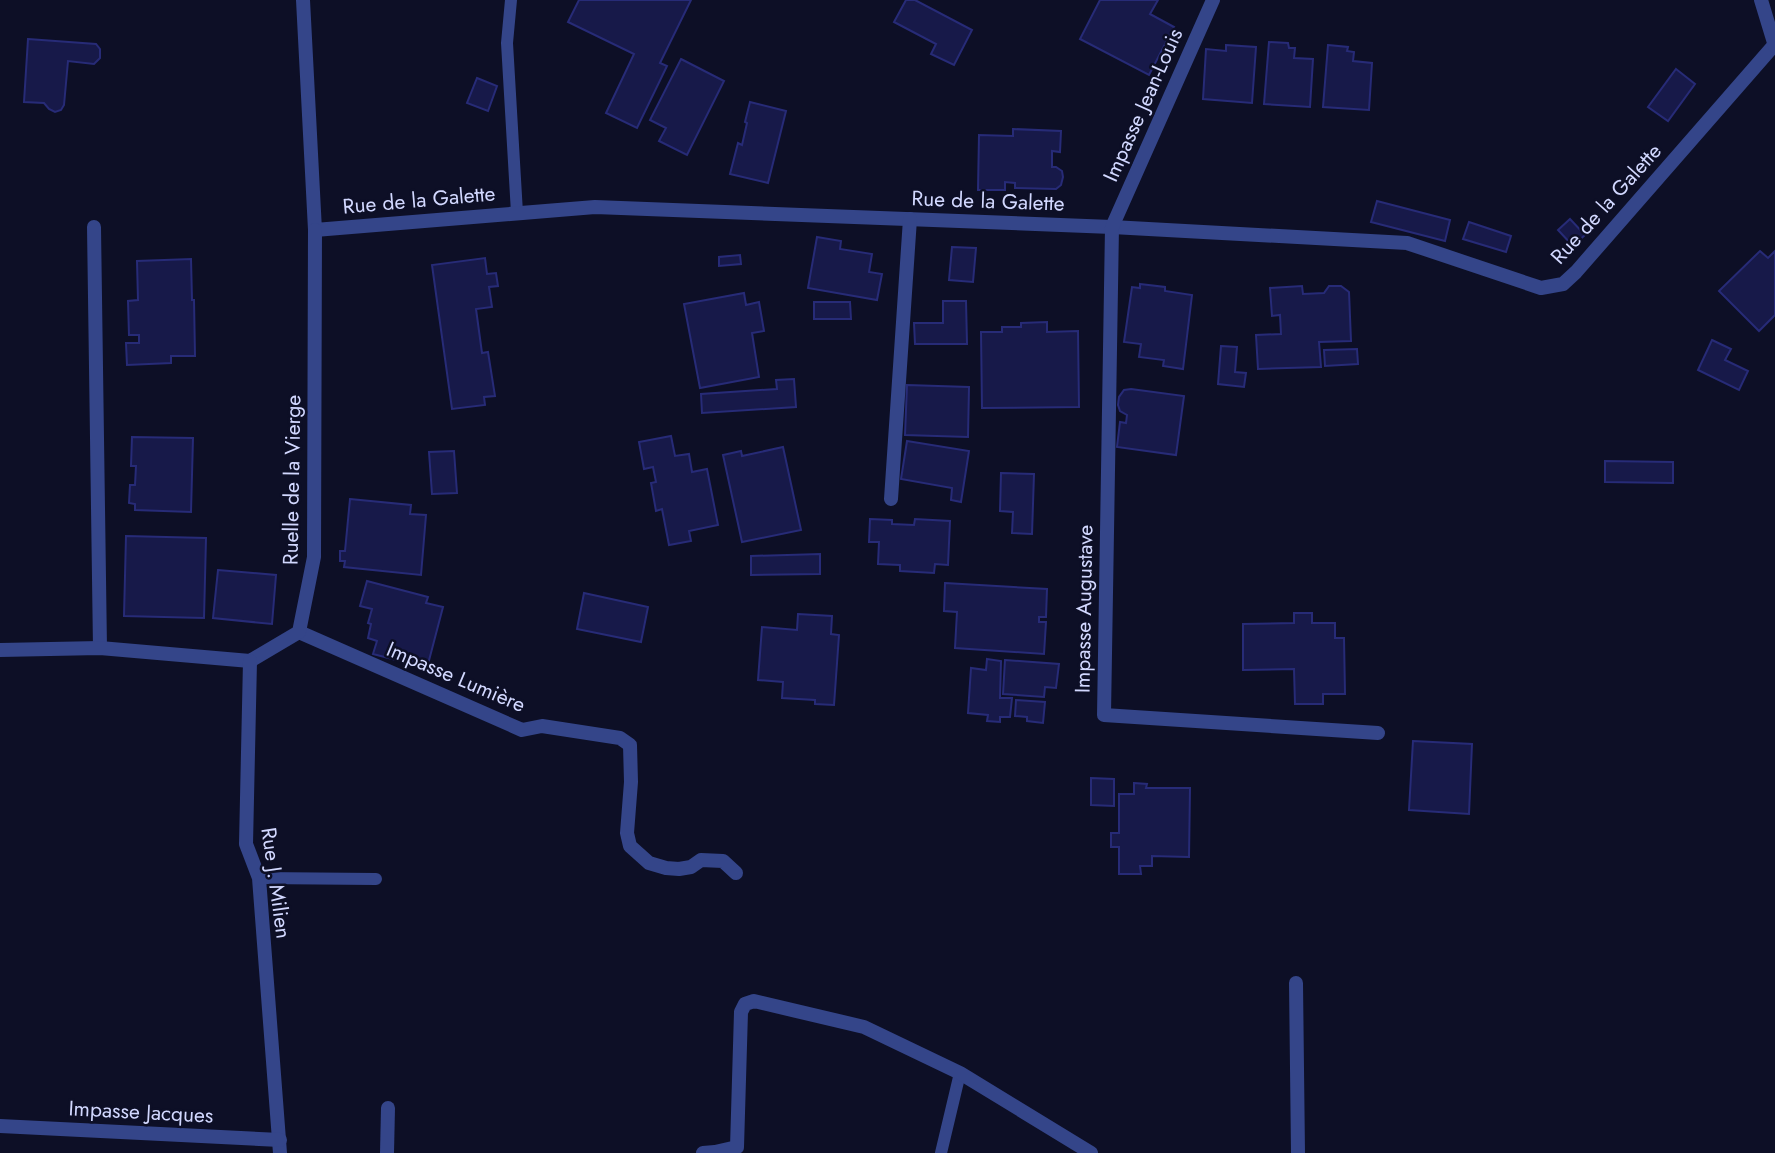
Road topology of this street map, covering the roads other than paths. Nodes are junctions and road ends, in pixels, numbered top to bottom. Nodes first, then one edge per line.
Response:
1 (303, 0) edge
2 (511, 0) edge
3 (1213, 0) edge
4 (1761, 0) edge
5 (1775, 45) edge
6 (517, 214) junction
7 (910, 219) junction
8 (94, 227) dead end
9 (1112, 227) junction
10 (316, 230) junction
11 (891, 499) dead end
12 (299, 632) junction
13 (100, 648) junction
14 (0, 650) edge
15 (250, 661) junction
16 (1378, 733) dead end
17 (736, 873) dead end
18 (259, 878) junction
19 (376, 879) dead end
20 (1296, 983) dead end
21 (960, 1073) junction
22 (388, 1108) dead end
23 (0, 1126) edge
24 (280, 1147) edge
25 (737, 1150) edge
26 (387, 1153) edge
27 (703, 1153) edge
28 (941, 1153) edge
29 (1091, 1153) edge
30 (1298, 1153) edge

1 - 10 street, Rue de la Galette
2 - 6 lane
3 - 9 street, Impasse Jean-Louis
4 - 5 street
5 - 9 street, Rue de la Galette
6 - 7 street, Rue de la Galette
6 - 10 street, Rue de la Galette
7 - 9 street, Rue de la Galette
7 - 11 street
8 - 13 street
9 - 16 street, Impasse Augustave
10 - 12 street, Ruelle de la Vierge
12 - 15 street
12 - 17 street, Impasse Lumière
13 - 14 street
13 - 15 street
15 - 18 street, Rue J. Milien
18 - 19 lane
18 - 24 street, Rue J. Milien
20 - 30 street
21 - 25 street
21 - 28 lane
21 - 29 street
22 - 26 street
23 - 24 street, Impasse Jacques
25 - 27 street

